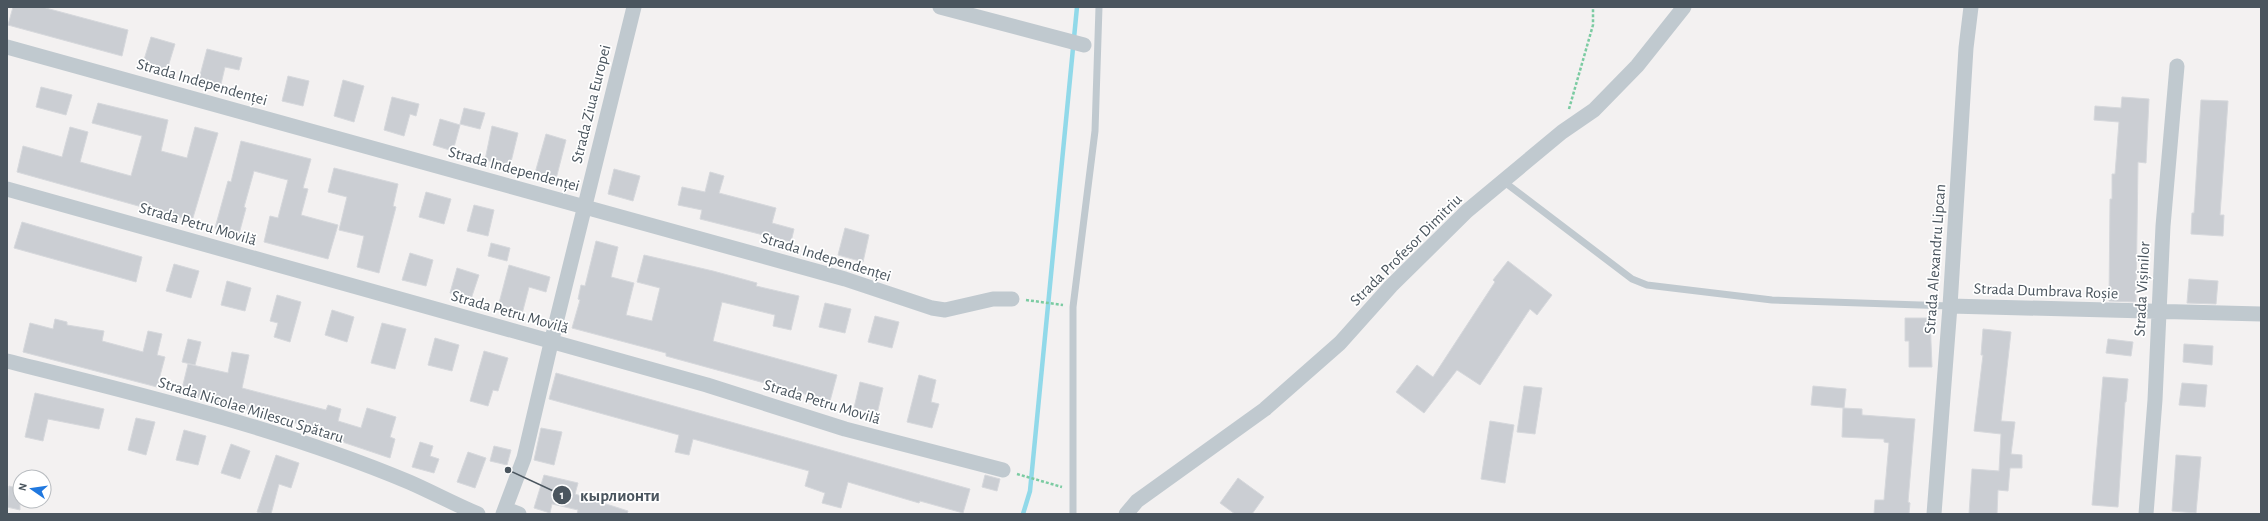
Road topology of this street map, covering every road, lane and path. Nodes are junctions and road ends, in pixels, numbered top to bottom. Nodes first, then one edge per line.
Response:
1 (634, 7) edge
2 (940, 7) edge
3 (1099, 7) edge
4 (1593, 7) edge
5 (1684, 7) edge
6 (1971, 7) edge
7 (7, 47) edge
8 (1090, 47) junction
9 (2177, 66) dead end
10 (1562, 132) junction
11 (1503, 182) junction
12 (7, 189) edge
13 (584, 207) junction
14 (1012, 299) dead end
15 (1037, 301) dead end
16 (1058, 304) dead end
17 (1950, 306) junction
18 (2158, 313) junction
19 (2261, 314) edge
20 (550, 342) junction
21 (7, 361) edge
22 (1003, 470) dead end
23 (1021, 476) dead end
24 (1073, 491) junction
25 (509, 512) edge
26 (478, 514) edge
27 (1073, 514) edge
28 (1126, 514) edge
29 (1934, 514) edge
30 (2146, 514) edge

1 - 13 street, Strada Ziua Europei
2 - 8 street
3 - 8 lane
4 - 10 path
5 - 10 street, Strada Profesor Dimitriu
6 - 17 street, Strada Alexandru Lipcan
7 - 13 street, Strada Independenței
8 - 24 lane
9 - 18 street, Strada Vișinilor
10 - 11 street, Strada Profesor Dimitriu
11 - 17 lane
11 - 28 street, Strada Profesor Dimitriu
12 - 20 street, Strada Petru Movilă
13 - 14 street, Strada Independenței
13 - 20 street, Strada Ziua Europei
15 - 16 path
17 - 18 street, Strada Dumbrava Roșie
17 - 29 street, Strada Alexandru Lipcan
18 - 19 street, Strada Dumbrava Roșie
18 - 30 street, Strada Vișinilor
20 - 22 street, Strada Petru Movilă
20 - 25 street, Strada Ziua Europei
21 - 26 street, Strada Nicolae Milescu Spătaru
23 - 24 path
24 - 27 lane

